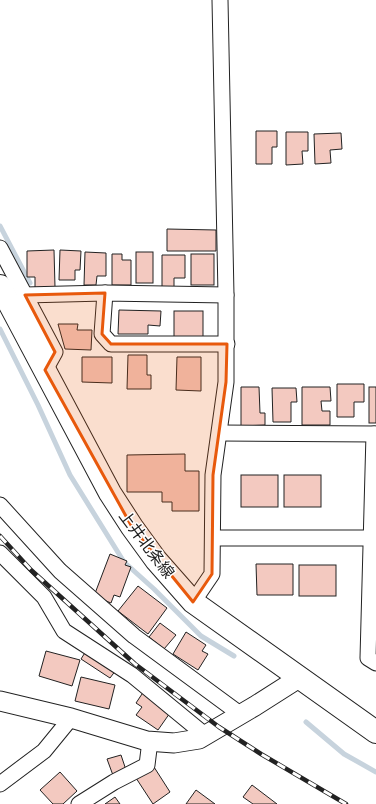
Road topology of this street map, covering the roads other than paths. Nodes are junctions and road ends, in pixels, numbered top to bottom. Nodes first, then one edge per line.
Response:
1 (220, 0) edge
2 (0, 248) edge
3 (0, 286) edge
4 (105, 294) junction
5 (25, 295) junction
6 (226, 295) junction
7 (227, 344) junction
8 (45, 370) junction
9 (220, 433) junction
10 (375, 434) edge
11 (0, 505) edge
12 (212, 538) junction
13 (372, 547) edge
14 (0, 553) edge
15 (193, 602) junction
16 (376, 663) edge
17 (299, 678) junction
18 (0, 701) edge
19 (240, 714) junction
20 (71, 718) junction
21 (376, 732) edge
22 (205, 735) junction
23 (150, 741) junction
24 (0, 784) edge
25 (79, 804) edge

1 - 6 street
2 - 5 street
3 - 8 main road, 上井北条線
4 - 5 street
4 - 6 street
4 - 7 street
5 - 8 street
6 - 7 street
7 - 9 street
8 - 15 main road, 上井北条線
9 - 10 street
9 - 12 street
10 - 13 street
11 - 19 street
12 - 13 street
12 - 15 street
13 - 16 street
14 - 22 street
15 - 17 main road, 上井北条線
17 - 19 street
17 - 21 main road, 上井北条線
18 - 20 street
19 - 22 street
20 - 23 street
20 - 24 street
22 - 23 street
23 - 25 street

